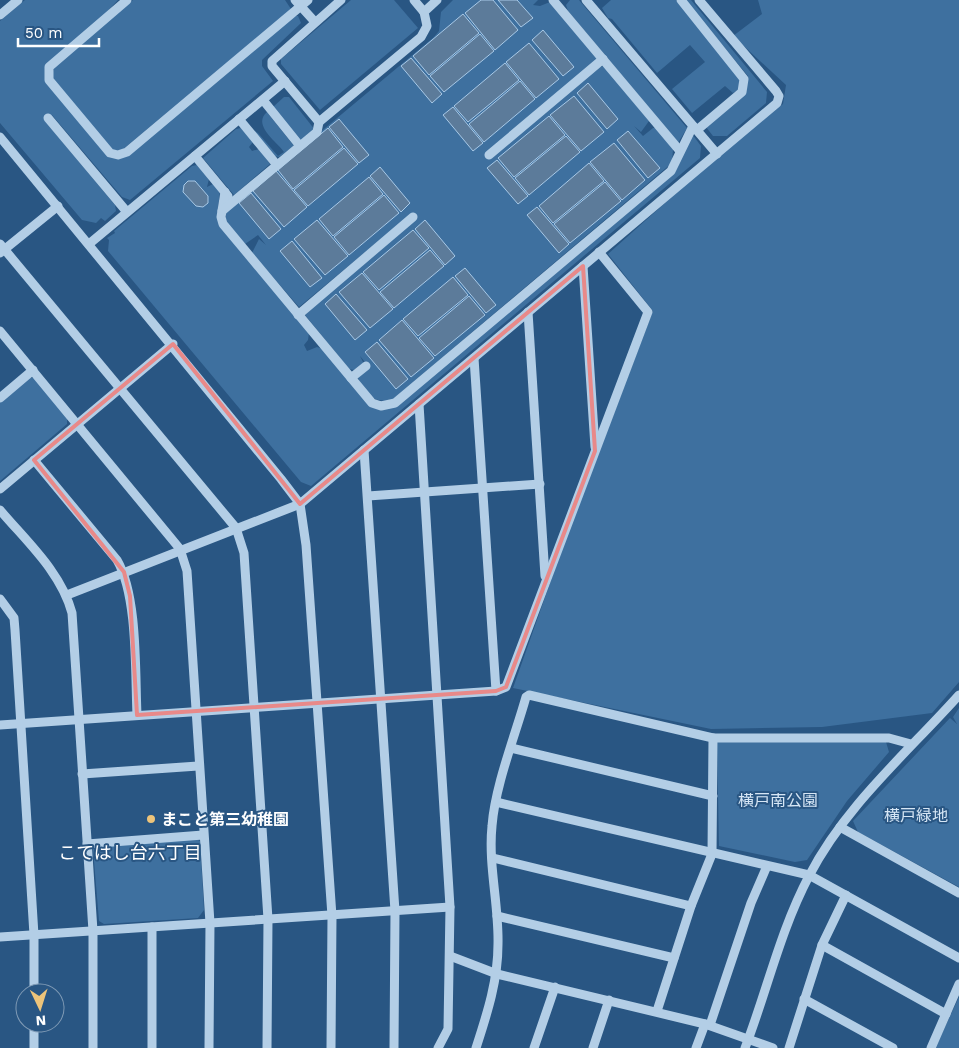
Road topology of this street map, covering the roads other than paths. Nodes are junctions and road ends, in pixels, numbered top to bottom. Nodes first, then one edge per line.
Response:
1 (2, 0) edge
2 (18, 0) edge
3 (127, 0) edge
4 (341, 0) edge
5 (414, 0) edge
6 (437, 0) edge
7 (586, 0) edge
8 (681, 0) edge
9 (699, 0) edge
10 (301, 2) edge
11 (558, 2) edge
12 (9, 8) junction
13 (424, 12) junction
14 (0, 15) edge
15 (315, 22) junction
16 (603, 59) junction
17 (285, 81) junction
18 (262, 100) junction
19 (48, 118) dead end
20 (239, 120) junction
21 (320, 122) junction
22 (695, 128) junction
23 (0, 137) edge
24 (300, 146) junction
25 (680, 151) junction
26 (717, 154) junction
27 (195, 156) junction
28 (489, 156) dead end
29 (278, 165) junction
30 (225, 192) junction
31 (233, 202) junction
32 (58, 206) junction
33 (222, 211) junction
34 (128, 212) junction
35 (413, 217) dead end
36 (89, 244) junction
37 (1, 249) edge
38 (599, 252) junction
39 (583, 266) junction
40 (528, 312) junction
41 (298, 314) junction
42 (0, 331) edge
43 (173, 344) junction
44 (474, 358) junction
45 (366, 366) dead end
46 (33, 370) junction
47 (351, 378) junction
48 (121, 388) junction
49 (0, 398) edge
50 (419, 404) junction
51 (77, 424) junction
52 (364, 450) junction
53 (595, 451) junction
54 (34, 460) junction
55 (540, 484) junction
56 (483, 488) junction
57 (0, 490) edge
58 (423, 492) junction
59 (368, 496) junction
60 (300, 504) junction
61 (0, 510) edge
62 (236, 528) junction
63 (180, 549) junction
64 (124, 572) junction
65 (546, 581) junction
66 (67, 595) junction
67 (0, 599) edge
68 (496, 691) junction
69 (437, 695) junction
70 (959, 695) edge
71 (380, 699) junction
72 (317, 703) junction
73 (254, 708) junction
74 (195, 711) junction
75 (137, 715) junction
76 (79, 720) junction
77 (21, 724) junction
78 (0, 725) edge
79 (713, 738) junction
80 (911, 744) junction
81 (511, 748) junction
82 (198, 766) junction
83 (82, 774) junction
84 (713, 796) junction
85 (496, 802) junction
86 (840, 827) junction
87 (203, 835) junction
88 (87, 844) junction
89 (712, 854) junction
90 (493, 858) junction
91 (767, 866) junction
92 (809, 875) junction
93 (959, 893) edge
94 (846, 895) junction
95 (691, 906) junction
96 (450, 907) junction
97 (395, 912) junction
98 (332, 916) junction
99 (497, 916) junction
100 (268, 919) junction
101 (210, 923) junction
102 (152, 927) junction
103 (93, 932) junction
104 (34, 935) junction
105 (0, 937) edge
106 (822, 945) junction
107 (450, 956) junction
108 (674, 958) junction
109 (959, 958) edge
110 (497, 974) junction
111 (34, 983) edge
112 (959, 984) edge
113 (555, 987) junction
114 (804, 999) junction
115 (609, 1000) junction
116 (657, 1012) junction
117 (946, 1014) junction
118 (708, 1024) junction
119 (34, 1033) edge
120 (749, 1039) junction
121 (34, 1048) edge
122 (93, 1048) edge
123 (152, 1048) edge
124 (209, 1048) edge
125 (268, 1048) edge
126 (332, 1048) edge
127 (394, 1048) edge
128 (438, 1048) edge
129 (476, 1048) edge
130 (534, 1048) edge
131 (593, 1048) edge
132 (696, 1048) edge
133 (745, 1048) edge
134 (773, 1048) edge
135 (789, 1048) edge
136 (893, 1048) edge
137 (931, 1048) edge

1 - 12 street
2 - 12 street
3 - 10 street
4 - 15 street
5 - 13 street
6 - 13 street
7 - 22 street
8 - 22 street
9 - 26 street
10 - 15 street
11 - 16 street
12 - 14 street
13 - 21 street
15 - 17 street
16 - 25 street
16 - 28 street
17 - 18 street
17 - 21 street
18 - 20 street
18 - 24 street
19 - 34 street
20 - 27 street
20 - 29 street
21 - 24 street
22 - 25 street
22 - 26 street
23 - 32 street
24 - 29 street
25 - 47 street
26 - 38 street
27 - 30 street
27 - 34 street
29 - 31 street
30 - 31 street
30 - 33 street
31 - 33 street
32 - 36 street
32 - 37 street
33 - 41 street
34 - 36 street
35 - 41 street
36 - 43 street
37 - 48 street
38 - 39 street
38 - 53 street
39 - 40 street
39 - 53 street
40 - 44 street
40 - 55 street
41 - 47 street
42 - 46 street
43 - 48 street
43 - 60 street
44 - 50 street
44 - 56 street
45 - 47 street
46 - 49 street
46 - 51 street
48 - 51 street
48 - 62 street
50 - 52 street
50 - 58 street
51 - 54 street
51 - 63 street
52 - 59 street
52 - 60 street
53 - 65 street
54 - 57 street
54 - 64 street
55 - 56 street
55 - 65 street
56 - 58 street
56 - 68 street
58 - 59 street
58 - 69 street
59 - 71 street
60 - 62 street
60 - 72 street
61 - 66 street
62 - 63 street
62 - 73 street
63 - 64 street
63 - 74 street
64 - 66 street
64 - 75 street
65 - 68 street
66 - 76 street
67 - 77 street
68 - 69 street
69 - 71 street
69 - 96 street
70 - 80 street
71 - 72 street
71 - 97 street
72 - 73 street
72 - 98 street
73 - 74 street
73 - 100 street
74 - 75 street
74 - 82 street
75 - 76 street
76 - 77 street
76 - 83 street
77 - 78 street
77 - 104 street
79 - 80 street
79 - 81 street
79 - 84 street
80 - 86 street
81 - 84 street
81 - 85 street
82 - 83 street
82 - 87 street
83 - 88 street
84 - 89 street
85 - 89 street
85 - 90 street
86 - 92 street
86 - 93 street
87 - 88 street
87 - 101 street
88 - 103 street
89 - 91 street
89 - 95 street
90 - 95 street
90 - 99 street
91 - 92 street
91 - 118 street
92 - 94 street
92 - 120 street
94 - 106 street
94 - 109 street
95 - 108 street
96 - 97 street
96 - 107 street
97 - 98 street
97 - 127 street
98 - 100 street
98 - 126 street
99 - 108 street
99 - 110 street
100 - 101 street
100 - 125 street
101 - 102 street
101 - 124 street
102 - 103 street
102 - 123 street
103 - 104 street
103 - 122 street
104 - 105 street
104 - 111 street
106 - 114 street
106 - 117 street
107 - 110 street
107 - 128 street
108 - 116 street
110 - 113 street
110 - 129 street
112 - 117 street
113 - 115 street
113 - 130 street
114 - 135 street
114 - 136 street
115 - 116 street
115 - 131 street
116 - 118 street
117 - 137 street
118 - 120 street
118 - 132 street
119 - 121 street
120 - 133 street
120 - 134 street

